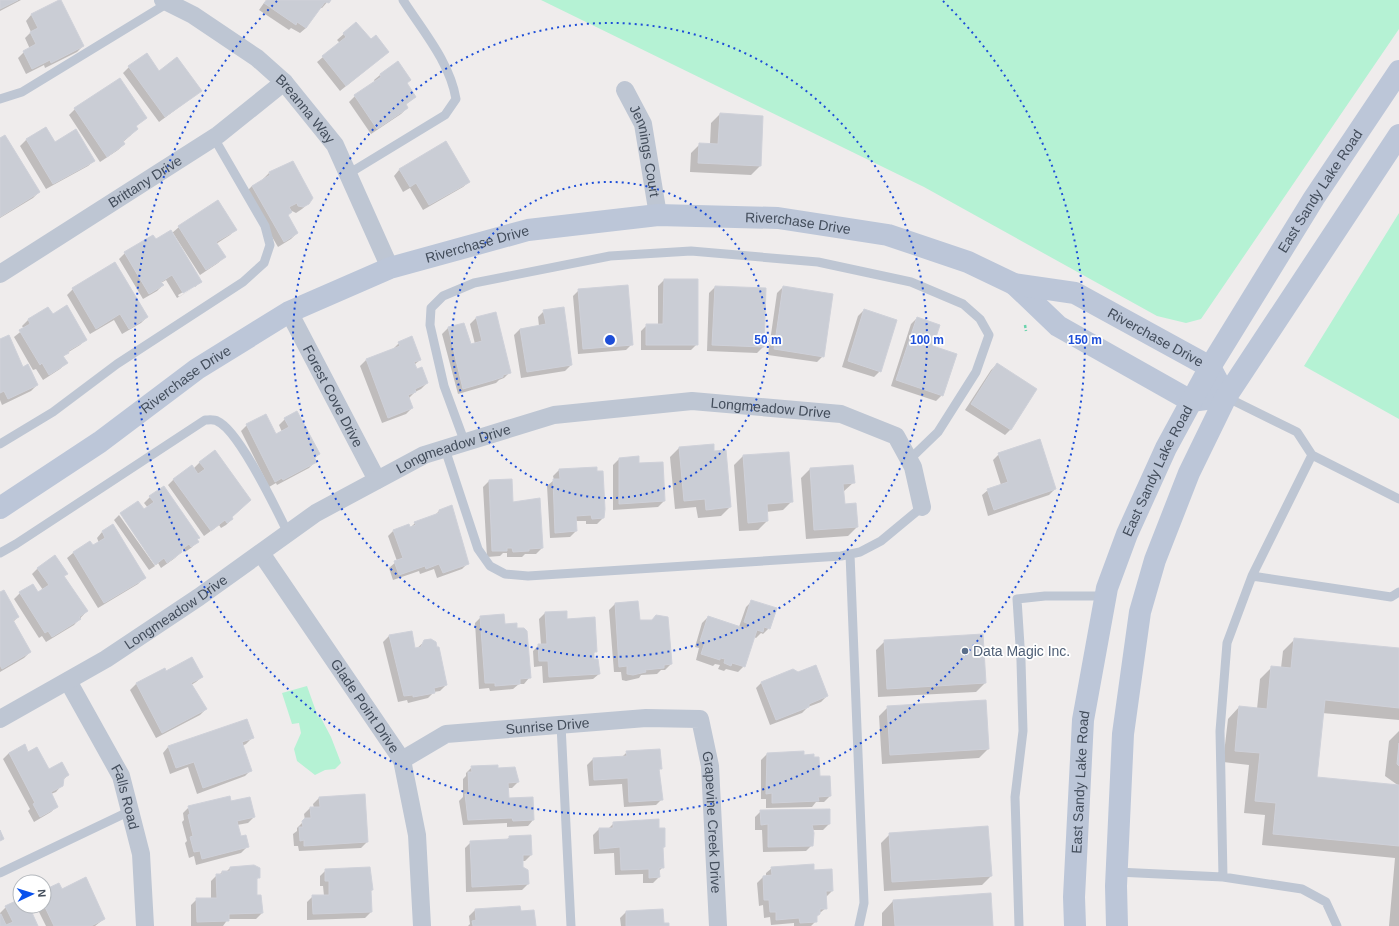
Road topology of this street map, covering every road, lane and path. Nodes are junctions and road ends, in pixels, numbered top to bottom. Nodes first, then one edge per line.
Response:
1 (403, 0) edge
2 (165, 1) edge
3 (1399, 71) edge
4 (284, 82) junction
5 (625, 90) dead end
6 (0, 98) edge
7 (1399, 135) edge
8 (214, 138) junction
9 (348, 174) junction
10 (658, 215) junction
11 (390, 268) junction
12 (0, 274) edge
13 (1014, 284) junction
14 (289, 312) junction
15 (1210, 367) junction
16 (1226, 397) junction
17 (1191, 401) junction
18 (465, 443) junction
19 (0, 444) edge
20 (445, 449) junction
21 (1312, 455) junction
22 (909, 460) junction
23 (377, 480) junction
24 (1399, 499) edge
25 (922, 507) joint
26 (0, 508) edge
27 (288, 533) junction
28 (0, 553) edge
29 (261, 553) junction
30 (850, 554) junction
31 (1252, 576) junction
32 (1399, 592) edge
33 (1105, 596) junction
34 (68, 680) junction
35 (0, 718) edge
36 (700, 719) joint
37 (561, 725) junction
38 (402, 760) junction
39 (130, 811) junction
40 (1117, 872) junction
41 (0, 873) edge
42 (1223, 876) junction
43 (145, 926) edge
44 (422, 926) edge
45 (570, 926) edge
46 (718, 926) edge
47 (859, 926) edge
48 (1019, 926) edge
49 (1075, 926) edge
50 (1117, 926) edge
51 (1337, 926) edge

1 - 9 lane
2 - 4 street, Breanna Way
2 - 6 lane
3 - 15 main road, East Sandy Lake Road
4 - 8 street, Brittany Drive
4 - 9 street, Breanna Way
5 - 10 street, Jennings Court
7 - 16 main road, East Sandy Lake Road
8 - 12 street, Brittany Drive
8 - 19 lane
9 - 11 street, Breanna Way
10 - 11 main road, Riverchase Drive
10 - 13 main road, Riverchase Drive
11 - 14 main road, Riverchase Drive
13 - 15 main road, Riverchase Drive
13 - 17 main road, Riverchase Drive
14 - 23 street, Forest Cove Drive
14 - 26 main road, Riverchase Drive
15 - 16 main road, Riverchase Drive
15 - 17 main road, East Sandy Lake Road
16 - 17 main road
16 - 21 lane
16 - 40 main road, East Sandy Lake Road
17 - 33 main road, East Sandy Lake Road
18 - 20 street, Longmeadow Drive
18 - 22 street, Longmeadow Drive
18 - 22 lane
20 - 23 street, Longmeadow Drive
20 - 30 lane
21 - 24 lane
21 - 31 lane
22 - 25 street, Longmeadow Drive
23 - 27 street, Longmeadow Drive
25 - 30 lane
27 - 28 lane
27 - 29 street, Longmeadow Drive
29 - 34 street, Longmeadow Drive
29 - 38 street, Glade Point Drive
30 - 47 lane
31 - 32 lane
31 - 42 lane
33 - 48 lane
33 - 49 main road, East Sandy Lake Road
34 - 35 street, Longmeadow Drive
34 - 39 street, Falls Road
36 - 37 street, Sunrise Drive
36 - 46 street, Grapevine Creek Drive
37 - 38 street, Sunrise Drive
37 - 45 lane
38 - 44 street, Glade Point Drive
39 - 41 lane
39 - 43 street, Falls Road
40 - 42 lane
40 - 50 main road, East Sandy Lake Road
42 - 51 lane

